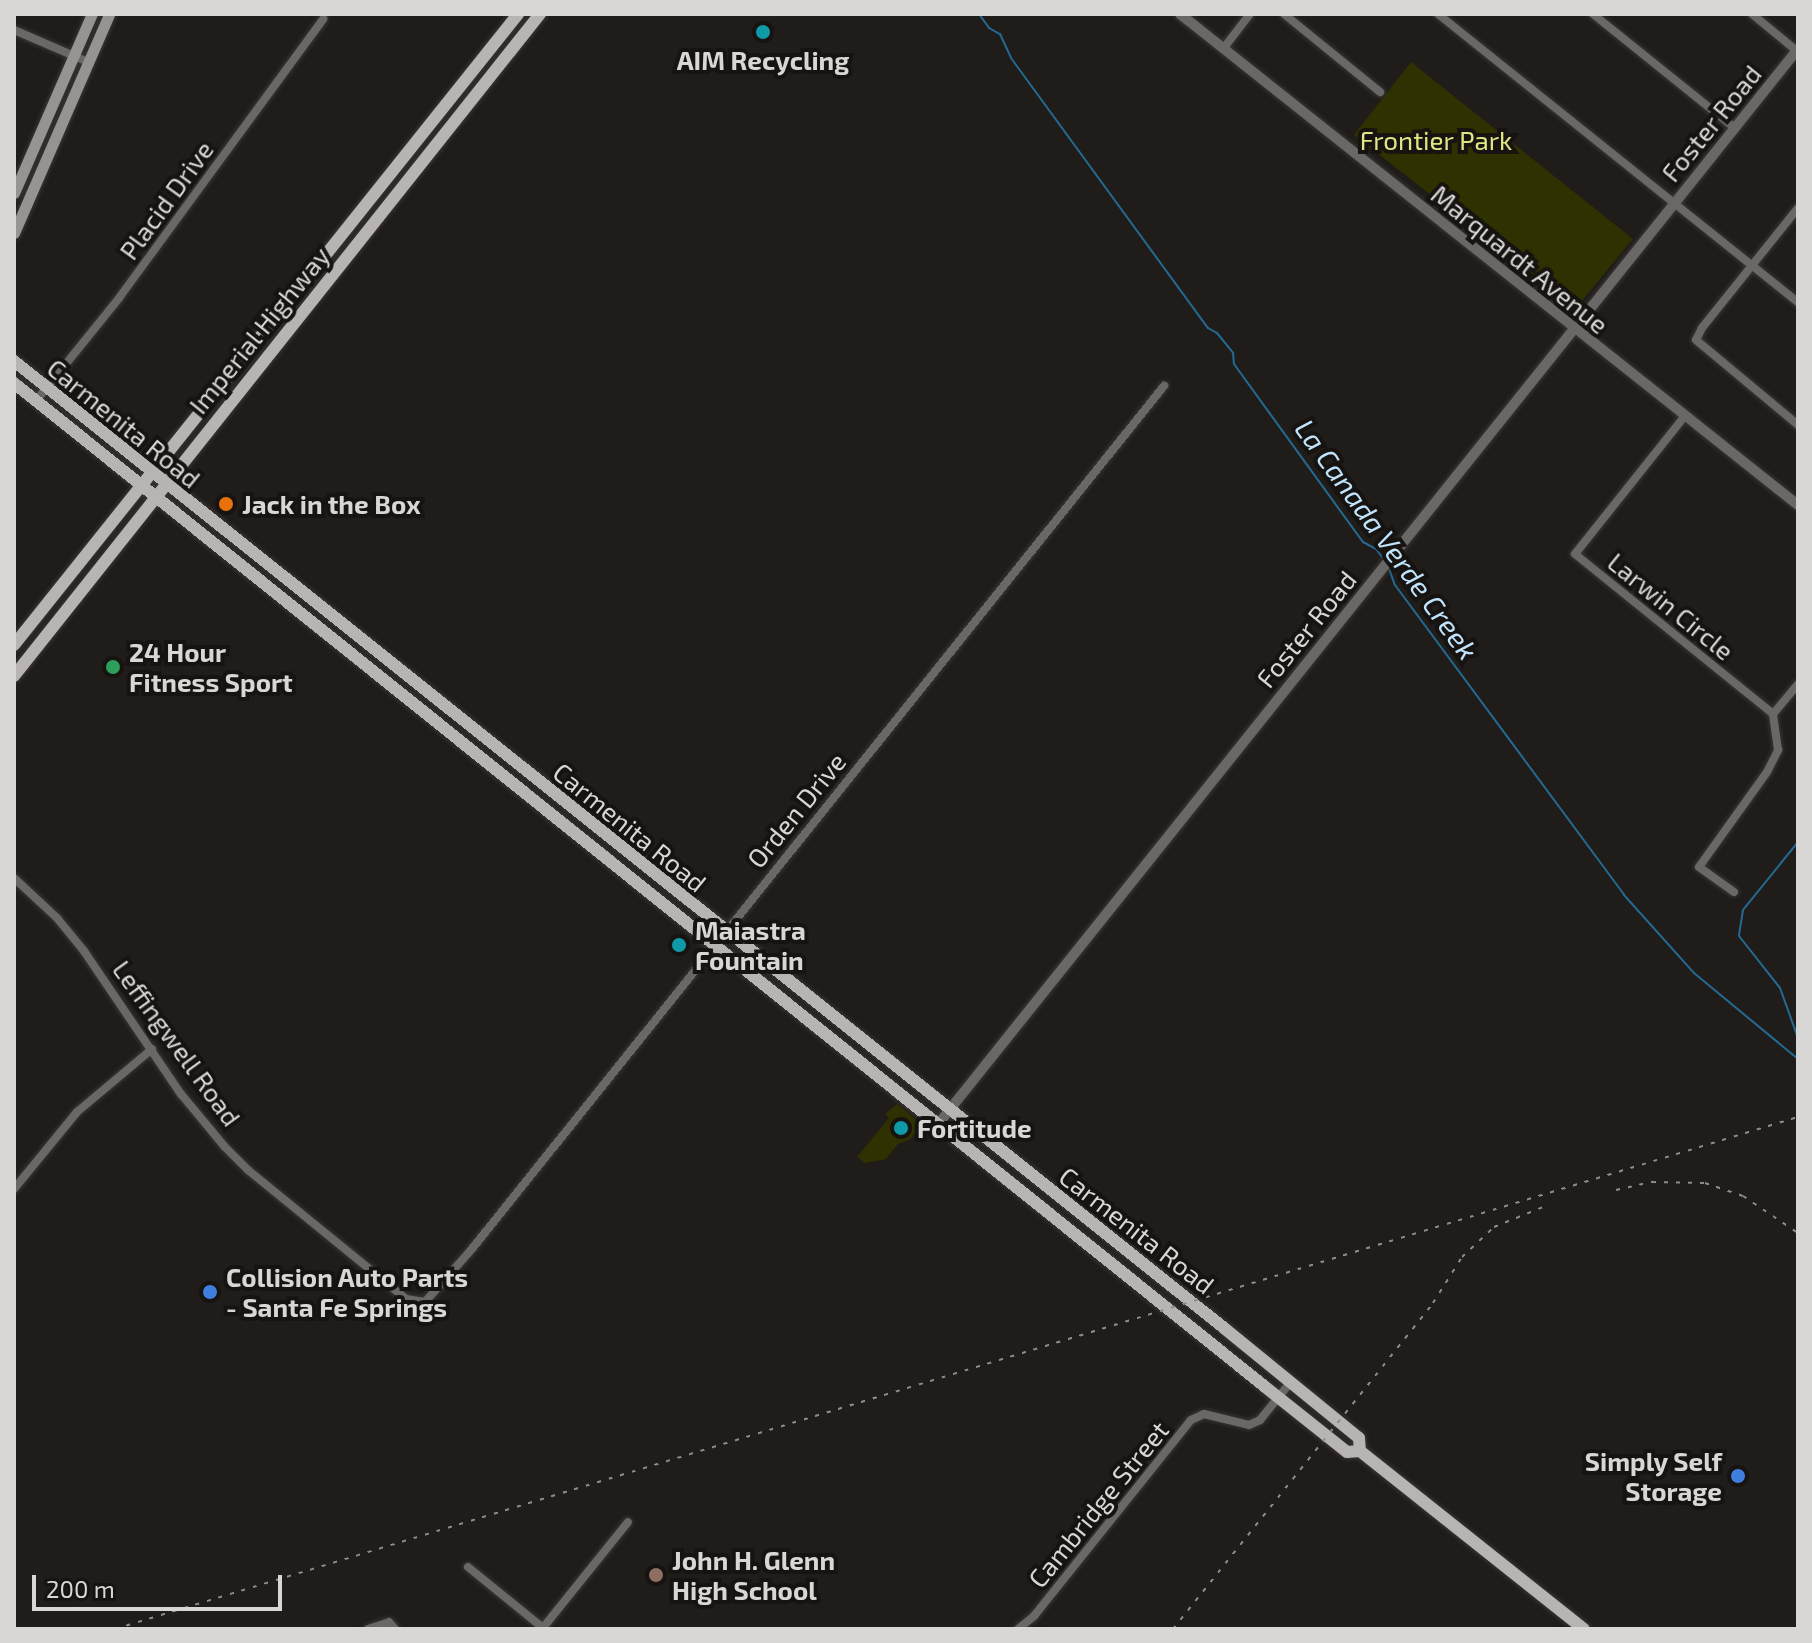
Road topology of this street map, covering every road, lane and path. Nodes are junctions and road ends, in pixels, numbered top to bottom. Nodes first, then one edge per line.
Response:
1 (92, 14) edge
2 (109, 14) edge
3 (518, 14) edge
4 (540, 14) edge
5 (1180, 14) edge
6 (1250, 14) edge
7 (1284, 14) edge
8 (1438, 14) edge
9 (1593, 14) edge
10 (1752, 14) edge
11 (323, 19) dead end
12 (14, 30) edge
13 (1223, 49) junction
14 (1798, 50) edge
15 (73, 56) junction
16 (88, 62) junction
17 (1380, 92) dead end
18 (1735, 128) junction
19 (14, 193) edge
20 (1674, 204) junction
21 (1798, 208) edge
22 (14, 233) edge
23 (1752, 266) junction
24 (1798, 302) edge
25 (1574, 330) junction
26 (14, 361) edge
27 (14, 383) edge
28 (1164, 386) dead end
29 (46, 389) junction
30 (36, 401) junction
31 (1684, 417) junction
32 (1798, 425) edge
33 (151, 473) junction
34 (165, 483) junction
35 (140, 487) junction
36 (154, 497) junction
37 (1798, 505) edge
38 (14, 645) edge
39 (14, 676) edge
40 (1798, 684) edge
41 (1773, 714) junction
42 (546, 788) junction
43 (534, 802) junction
44 (14, 878) edge
45 (1734, 892) dead end
46 (725, 931) junction
47 (714, 945) junction
48 (152, 1049) junction
49 (950, 1110) junction
50 (939, 1123) junction
51 (14, 1189) edge
52 (431, 1299) joint
53 (1290, 1383) junction
54 (1279, 1398) junction
55 (1360, 1451) junction
56 (628, 1522) dead end
57 (468, 1567) dead end
58 (543, 1628) edge
59 (368, 1629) edge
60 (395, 1629) edge
61 (1018, 1629) edge
62 (1584, 1629) edge

1 - 15 main road
2 - 16 main road
3 - 33 main road, Imperial Highway
4 - 34 main road, Imperial Highway
5 - 13 street, Marquardt Avenue
6 - 13 street
7 - 17 street
8 - 20 street
9 - 18 street
10 - 14 street
11 - 29 street, Placid Drive
12 - 15 street
13 - 25 street, Marquardt Avenue
14 - 18 street, Foster Road
15 - 16 street
15 - 19 main road
16 - 22 main road
18 - 20 street, Foster Road
20 - 23 street
20 - 25 street, Foster Road
21 - 23 street
23 - 24 street
23 - 32 street
25 - 31 street, Marquardt Avenue
25 - 49 street, Foster Road
26 - 29 main road, Carmenita Road
27 - 30 main road, Carmenita Road
28 - 46 street, Orden Drive
29 - 30 street, Placid Drive
29 - 33 main road, Carmenita Road
30 - 35 main road, Carmenita Road
31 - 37 street, Marquardt Avenue
31 - 41 street, Larwin Circle
33 - 34 main road, Carmenita Road
33 - 35 main road, Imperial Highway
34 - 36 main road, Imperial Highway
34 - 42 main road, Carmenita Road
35 - 36 main road, Carmenita Road
35 - 38 main road, Imperial Highway
36 - 39 main road, Imperial Highway
36 - 43 main road, Carmenita Road
40 - 41 street
41 - 45 street
42 - 43 main road
42 - 46 main road, Carmenita Road
43 - 47 main road, Carmenita Road
44 - 48 street, Leffingwell Road
46 - 47 street, Orden Drive
46 - 49 main road, Carmenita Road
47 - 50 main road, Carmenita Road
47 - 52 street, Orden Drive
48 - 51 street
48 - 52 street, Leffingwell Road
49 - 50 street, Foster Road
49 - 53 main road, Carmenita Road
50 - 54 main road, Carmenita Road
53 - 54 street, Cambridge Street
53 - 55 main road, Carmenita Road
54 - 55 main road, Carmenita Road
54 - 61 street, Cambridge Street
55 - 62 main road, Carmenita Road
56 - 58 street
57 - 58 street
59 - 60 street

